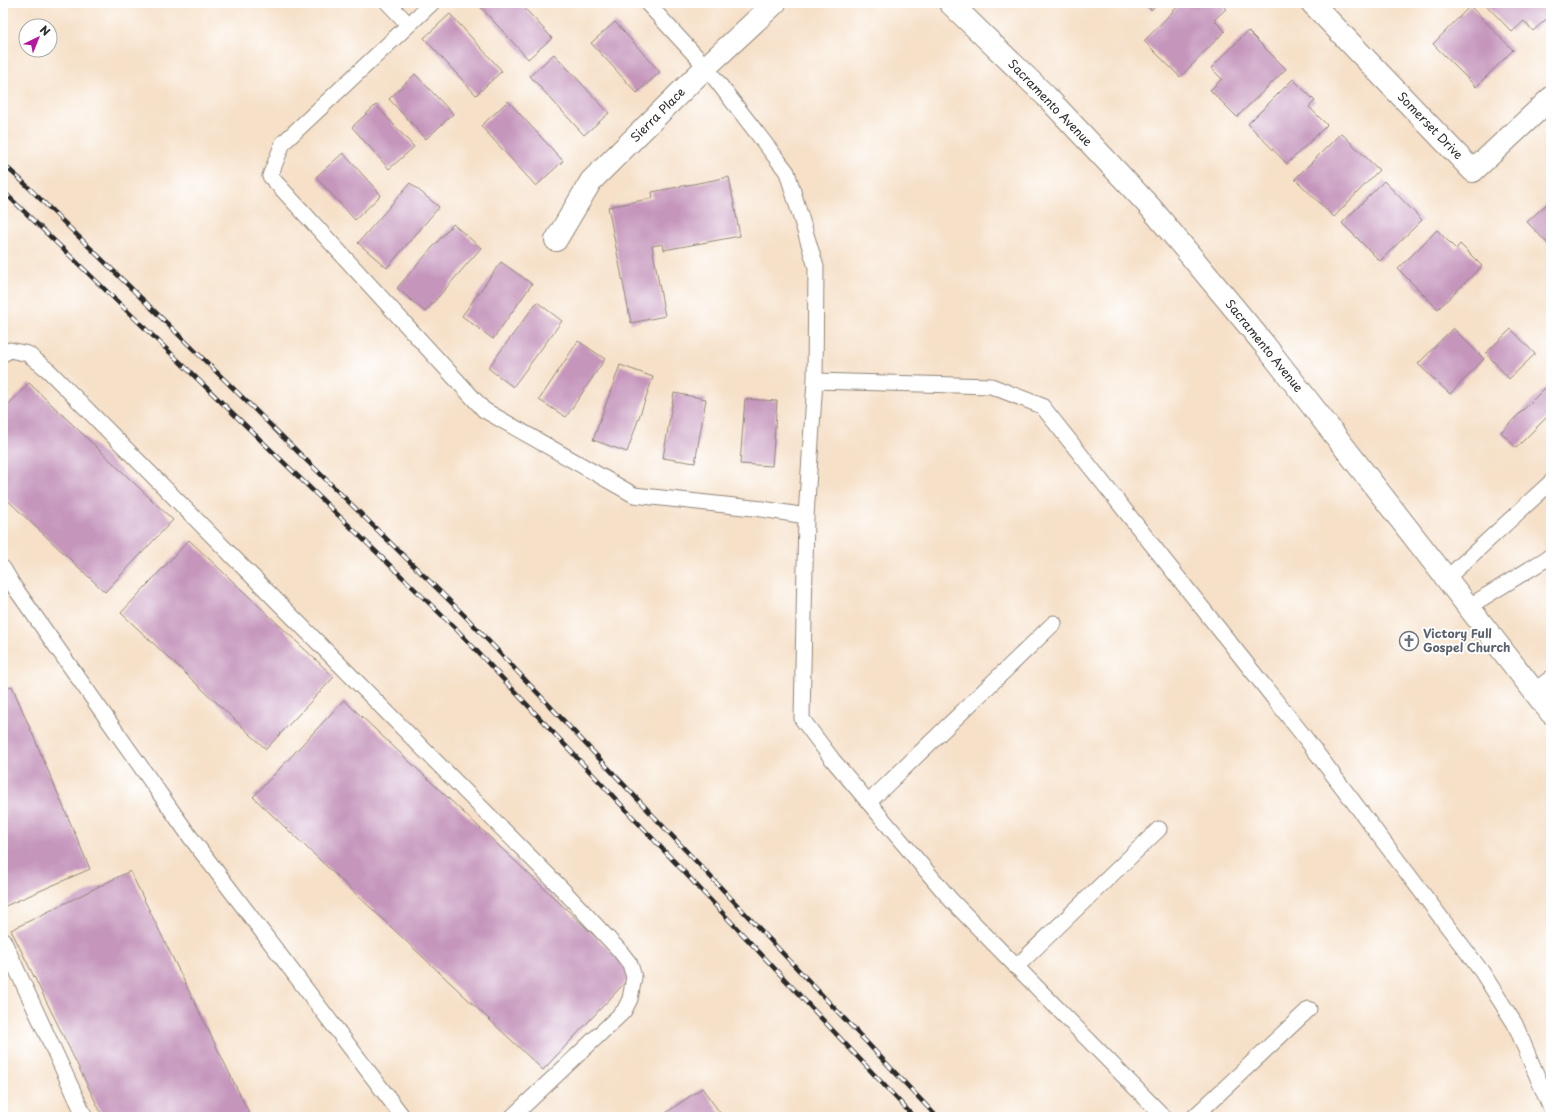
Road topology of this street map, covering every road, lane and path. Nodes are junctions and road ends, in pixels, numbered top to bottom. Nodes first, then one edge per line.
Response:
1 (388, 3) edge
2 (432, 3) edge
3 (647, 3) edge
4 (775, 3) edge
5 (950, 3) edge
6 (1312, 3) edge
7 (408, 24) junction
8 (706, 67) junction
9 (1551, 98) edge
10 (556, 240) dead end
11 (3, 354) edge
12 (815, 381) junction
13 (1551, 482) edge
14 (806, 516) junction
15 (1551, 556) edge
16 (3, 568) edge
17 (1446, 578) junction
18 (1468, 607) junction
19 (1054, 623) dead end
20 (1543, 685) edge
21 (1551, 713) edge
22 (868, 802) junction
23 (1159, 829) dead end
24 (3, 940) edge
25 (1016, 967) junction
26 (1309, 1009) dead end
27 (1551, 1109) edge
28 (86, 1117) edge
29 (402, 1117) edge
30 (512, 1117) edge
31 (1164, 1117) edge
32 (1194, 1117) edge

1 - 7 lane
2 - 7 lane
3 - 8 lane
4 - 8 main road, Sierra Place
5 - 17 main road, Sacramento Avenue
6 - 9 main road, Somerset Drive
7 - 14 lane
8 - 10 main road, Sierra Place
8 - 12 lane
11 - 30 lane
12 - 14 lane
12 - 27 lane
13 - 17 lane
14 - 22 lane
15 - 18 lane
16 - 29 lane
17 - 18 main road, Sacramento Avenue
18 - 20 main road, Sacramento Avenue
19 - 22 lane
20 - 21 main road, Sacramento Avenue
22 - 25 lane
23 - 25 lane
24 - 28 lane
25 - 31 lane
26 - 32 lane

